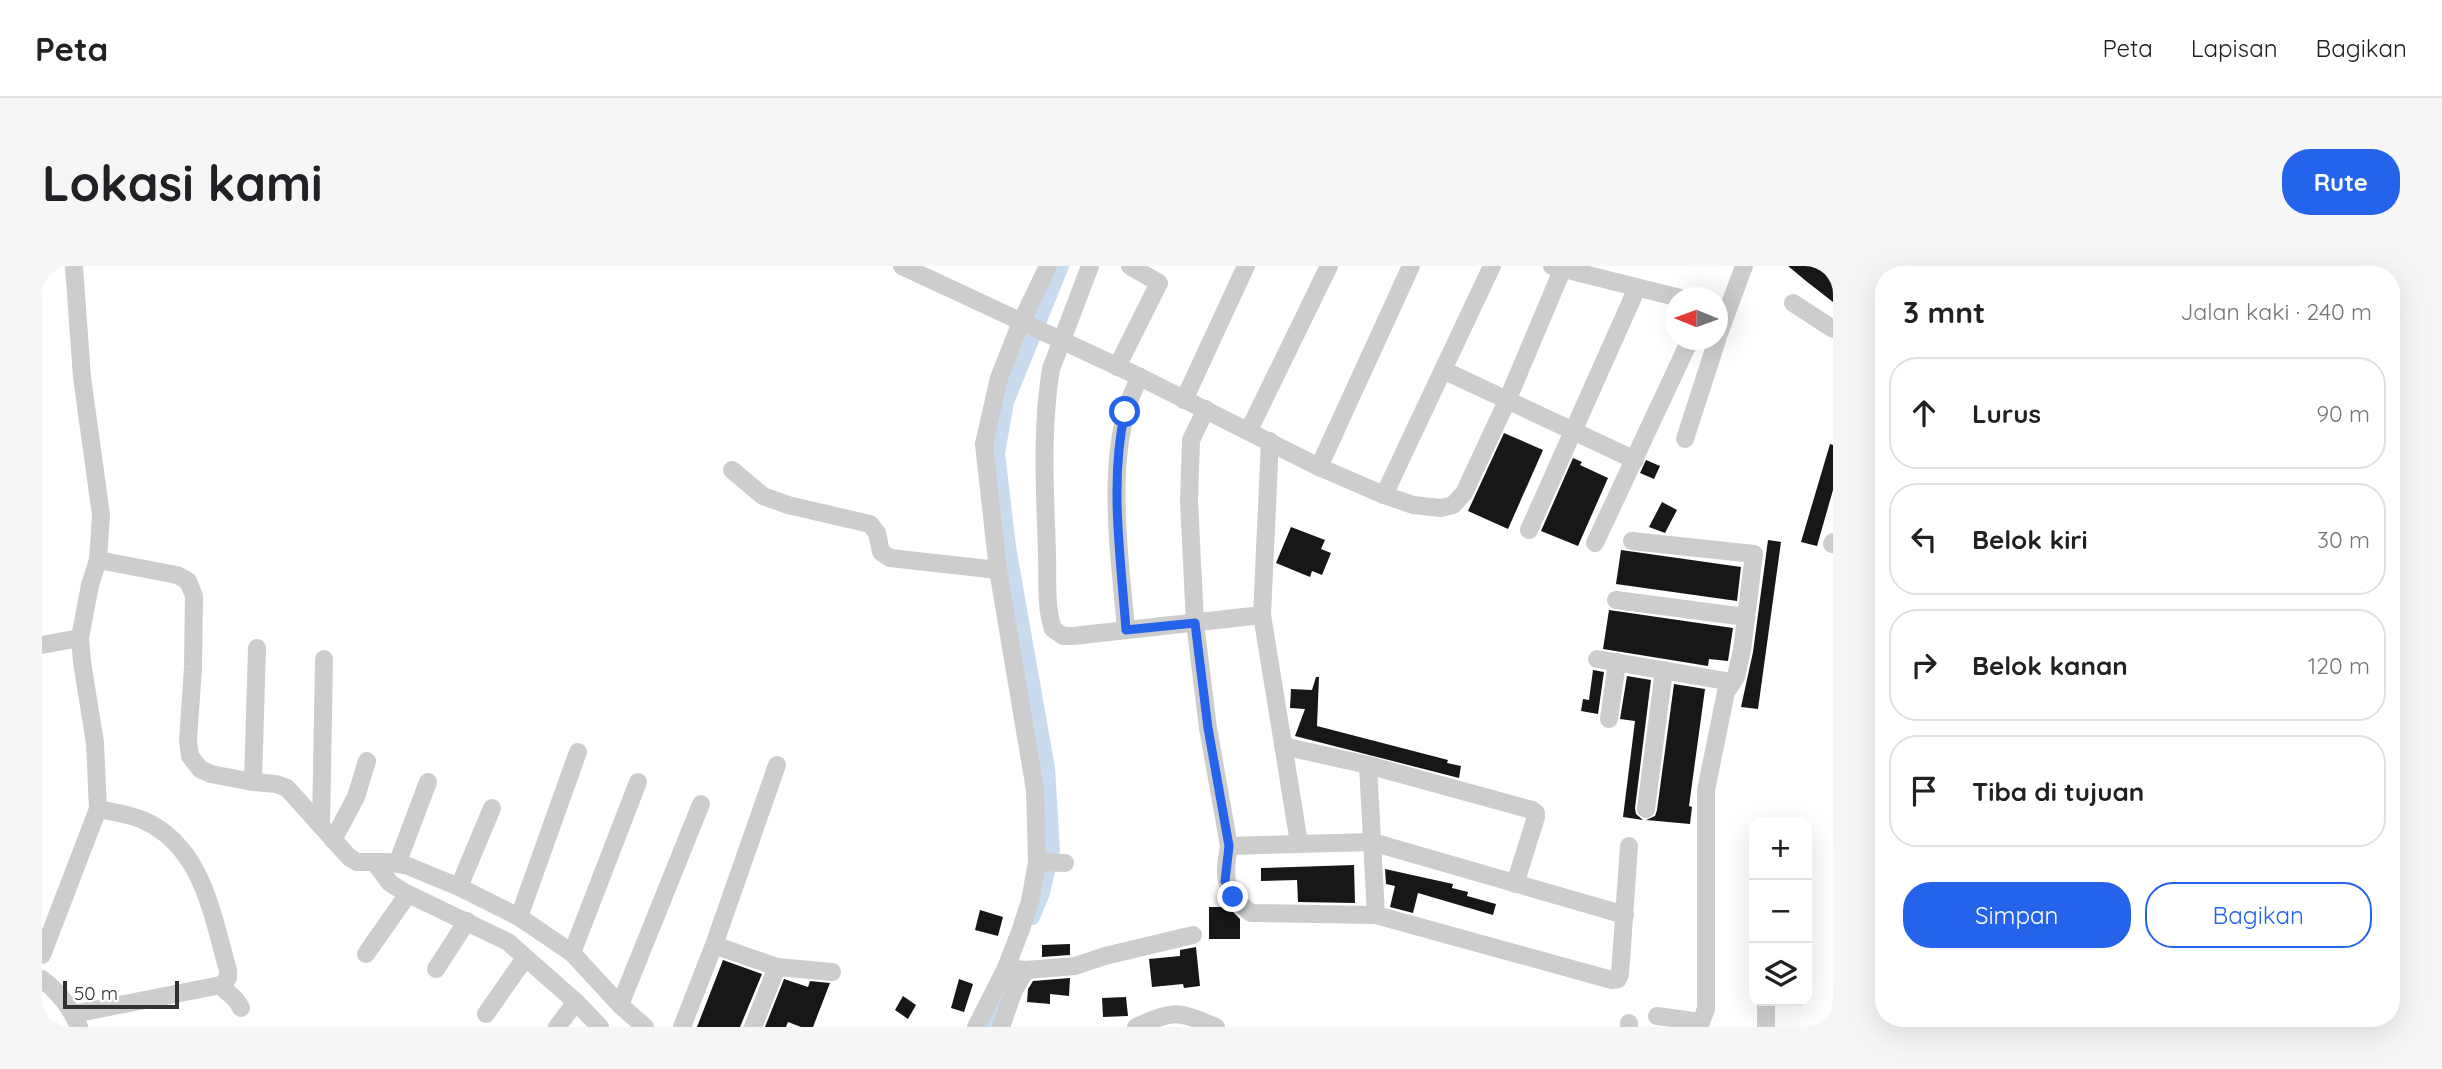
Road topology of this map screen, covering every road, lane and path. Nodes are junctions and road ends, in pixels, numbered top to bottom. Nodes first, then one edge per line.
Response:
1 (74, 266) edge
2 (902, 266) edge
3 (1048, 266) edge
4 (1090, 266) edge
5 (1130, 266) edge
6 (1246, 266) edge
7 (1329, 266) edge
8 (1411, 266) edge
9 (1492, 266) edge
10 (1744, 266) edge
11 (1557, 267) edge
12 (1637, 288) junction
13 (1665, 295) edge
14 (1728, 297) edge
15 (1793, 303) dead end
16 (1026, 323) junction
17 (1833, 329) edge
18 (1058, 339) junction
19 (1685, 350) edge
20 (1713, 350) edge
21 (1117, 367) junction
22 (1443, 370) junction
23 (1140, 377) junction
24 (1184, 400) junction
25 (1507, 401) junction
26 (1206, 409) junction
27 (1249, 430) junction
28 (1572, 431) junction
29 (1685, 439) dead end
30 (1270, 441) junction
31 (1635, 460) junction
32 (1319, 467) junction
33 (732, 470) dead end
34 (1384, 495) junction
35 (1529, 530) dead end
36 (1632, 541) dead end
37 (1595, 543) dead end
38 (998, 570) junction
39 (94, 572) junction
40 (1616, 600) dead end
41 (1262, 615) junction
42 (1746, 617) junction
43 (1195, 623) junction
44 (1126, 630) junction
45 (80, 638) junction
46 (42, 645) edge
47 (257, 648) dead end
48 (324, 659) dead end
49 (1597, 659) dead end
50 (1617, 662) junction
51 (1664, 670) junction
52 (1732, 682) junction
53 (1609, 719) dead end
54 (1283, 747) junction
55 (578, 752) dead end
56 (367, 761) dead end
57 (777, 765) dead end
58 (1368, 765) junction
59 (253, 782) junction
60 (428, 782) dead end
61 (638, 782) dead end
62 (701, 804) dead end
63 (492, 808) dead end
64 (98, 809) junction
65 (1646, 809) dead end
66 (321, 825) junction
67 (333, 840) junction
68 (1372, 842) junction
69 (1299, 843) junction
70 (1229, 846) junction
71 (1629, 846) dead end
72 (375, 863) junction
73 (397, 864) junction
74 (1515, 884) junction
75 (459, 887) junction
76 (408, 894) junction
77 (1376, 915) junction
78 (1625, 915) junction
79 (519, 917) junction
80 (467, 921) junction
81 (1193, 935) dead end
82 (715, 945) junction
83 (572, 953) junction
84 (366, 954) dead end
85 (42, 955) edge
86 (525, 958) junction
87 (776, 967) junction
88 (436, 969) dead end
89 (1015, 969) junction
90 (832, 972) dead end
91 (42, 979) edge
92 (221, 985) junction
93 (576, 1002) junction
94 (620, 1005) junction
95 (1766, 1006) edge
96 (241, 1007) dead end
97 (486, 1014) dead end
98 (1657, 1016) dead end
99 (76, 1021) edge
100 (1700, 1025) edge
101 (557, 1027) edge
102 (600, 1027) edge
103 (645, 1027) edge
104 (682, 1027) edge
105 (753, 1027) edge
106 (976, 1027) edge
107 (1001, 1027) edge
108 (1136, 1027) edge
109 (1216, 1027) edge
110 (1766, 1027) edge

1 - 39 street
2 - 16 street
3 - 16 street
4 - 18 street
5 - 21 street
6 - 24 street
7 - 27 street
8 - 32 street
9 - 22 street
10 - 14 street
11 - 12 street
11 - 25 street
12 - 13 street
12 - 28 street
15 - 17 street
16 - 18 street
16 - 38 street
18 - 21 street
18 - 44 street
19 - 31 street
20 - 29 street
21 - 23 street
22 - 25 street
22 - 34 street
23 - 24 street
23 - 44 street
24 - 26 street
25 - 28 street
25 - 34 street
26 - 27 street
26 - 43 street
27 - 30 street
28 - 31 street
28 - 35 street
30 - 32 street
30 - 41 street
31 - 37 street
32 - 34 street
33 - 38 street
36 - 42 street
38 - 89 street
39 - 45 street
39 - 59 street
40 - 42 street
41 - 43 street
41 - 54 street
42 - 52 street
43 - 44 street
43 - 70 street
45 - 46 street
45 - 64 street
47 - 59 street
48 - 66 street
49 - 50 street
50 - 51 street
50 - 53 street
51 - 52 street
51 - 65 street
52 - 100 street
54 - 58 street
54 - 69 street
55 - 79 street
56 - 67 street
57 - 82 street
58 - 68 street
58 - 74 street
59 - 66 street
60 - 73 street
61 - 83 street
62 - 94 street
63 - 75 street
64 - 85 street
64 - 92 street
66 - 67 street
67 - 72 street
68 - 69 street
68 - 74 street
68 - 77 street
69 - 70 street
70 - 77 street
71 - 78 street
72 - 73 street
72 - 76 street
73 - 75 street
74 - 78 street
75 - 79 street
76 - 80 street
76 - 84 street
77 - 78 street
79 - 83 street
80 - 86 street
80 - 88 street
81 - 89 street
82 - 87 street
82 - 104 street
83 - 94 street
86 - 93 street
86 - 97 street
87 - 90 street
87 - 105 street
89 - 106 street
89 - 107 street
91 - 99 street
92 - 96 street
92 - 99 street
93 - 101 street
93 - 102 street
94 - 103 street
95 - 110 street
98 - 100 street
108 - 109 street

